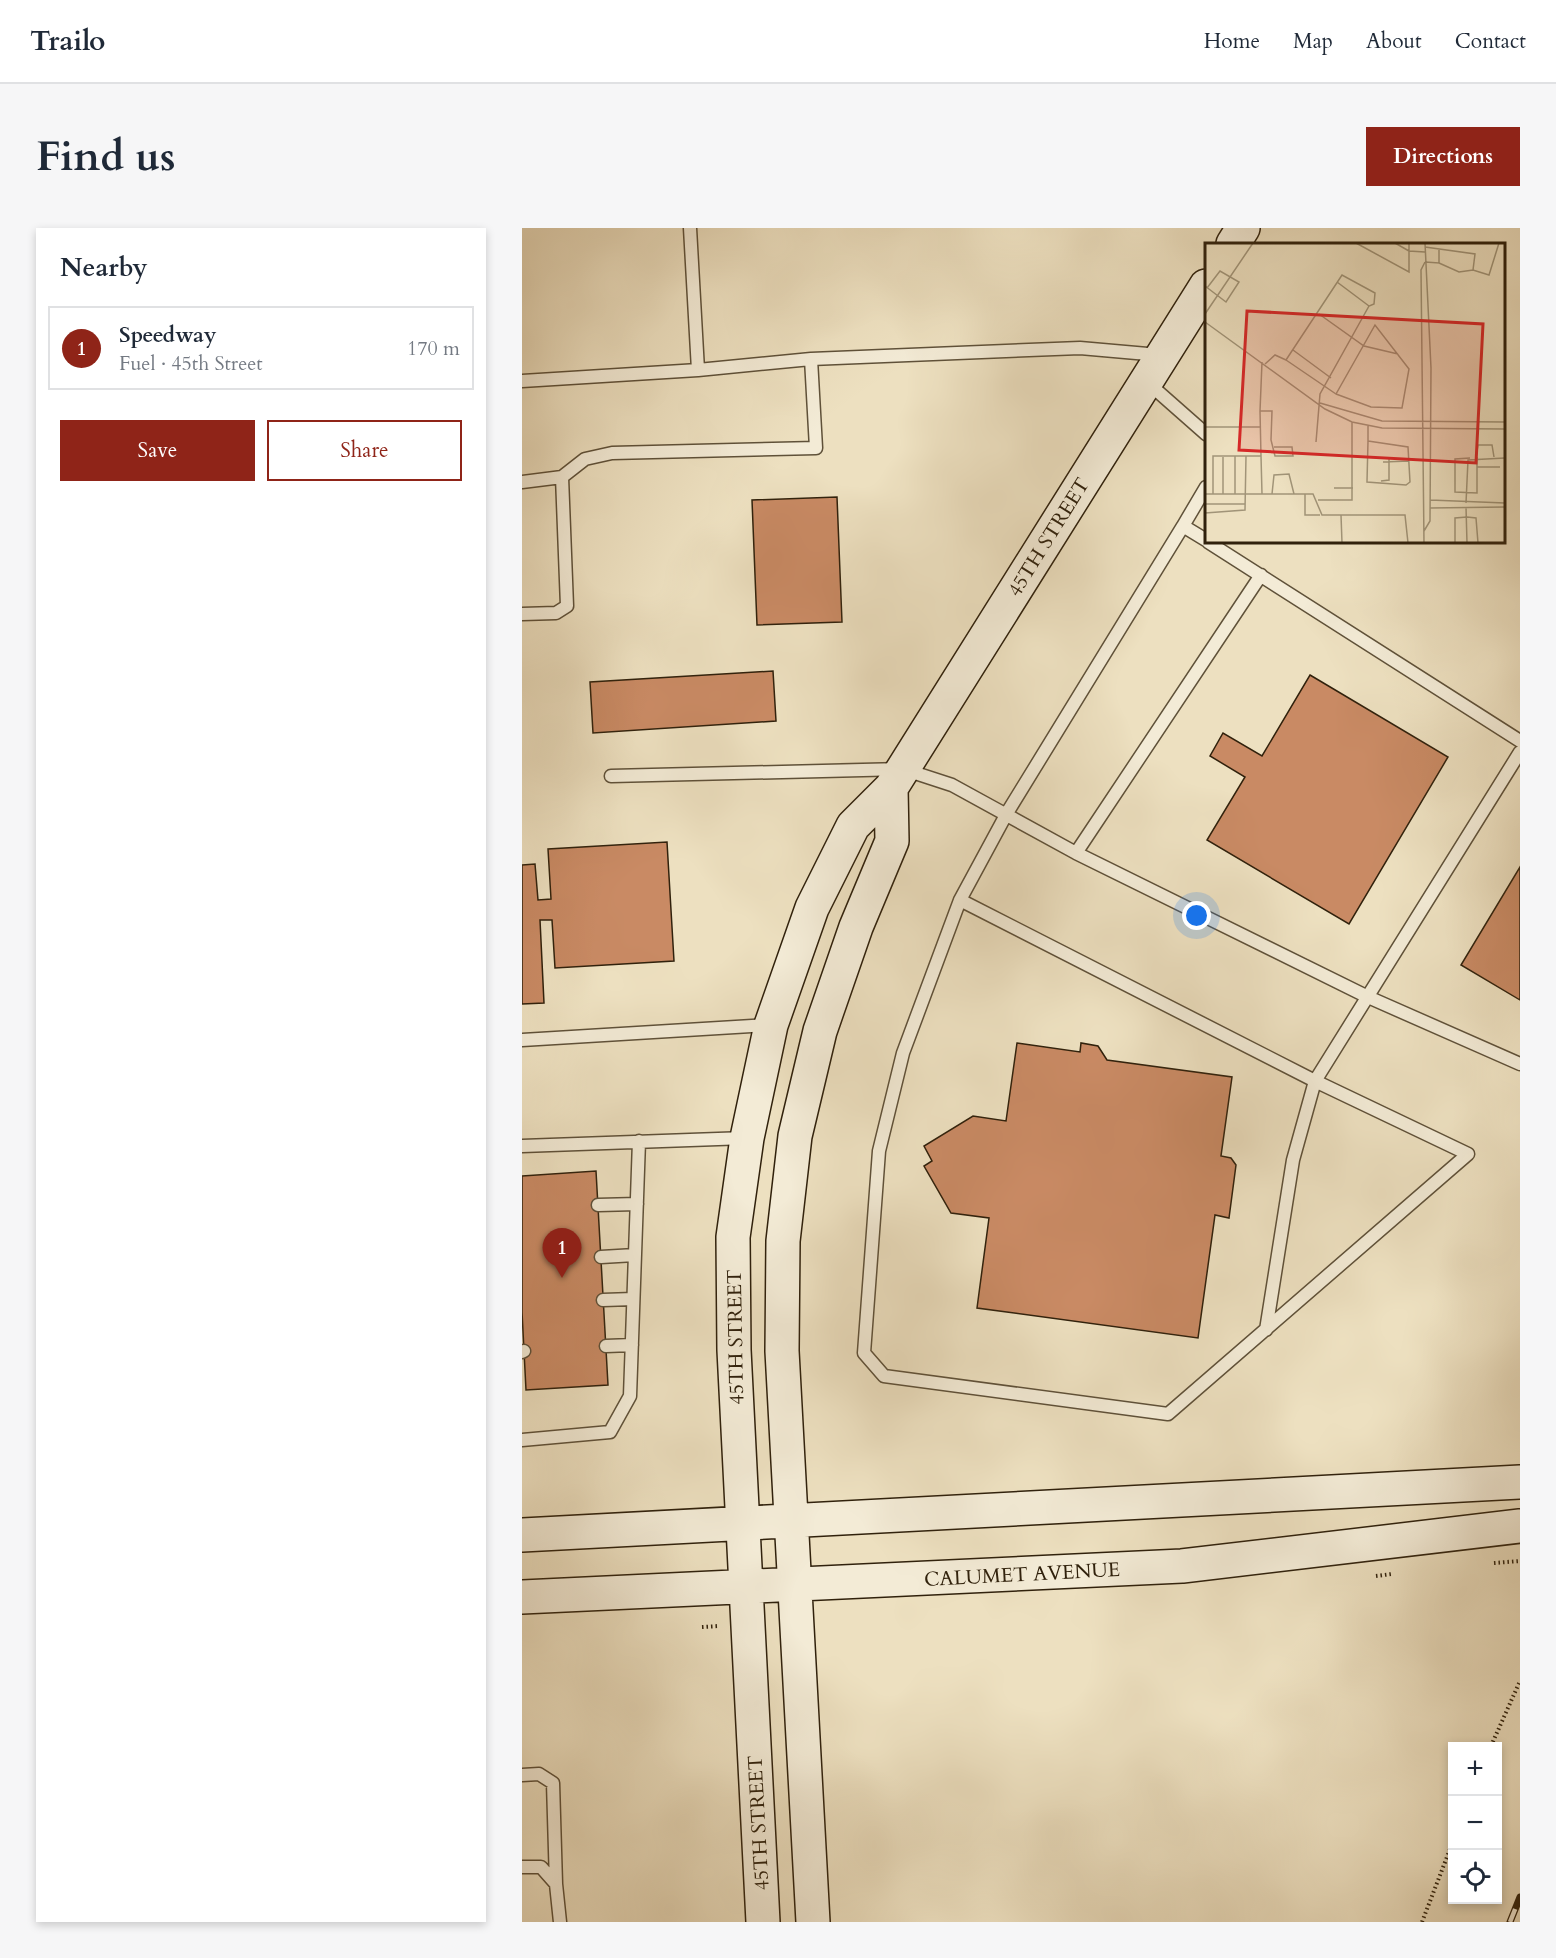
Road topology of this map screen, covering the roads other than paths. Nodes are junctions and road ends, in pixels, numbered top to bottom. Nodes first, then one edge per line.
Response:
1 (690, 228) edge
2 (1243, 228) edge
3 (1234, 243) edge
4 (1205, 288) edge
5 (811, 359) junction
6 (1155, 368) junction
7 (698, 370) junction
8 (522, 381) edge
9 (1205, 434) edge
10 (562, 477) junction
11 (522, 482) edge
12 (1205, 490) edge
13 (1183, 526) junction
14 (1205, 540) edge
15 (1210, 543) edge
16 (1261, 575) junction
17 (522, 614) edge
18 (1520, 741) edge
19 (1520, 752) edge
20 (611, 776) dead end
21 (897, 779) junction
22 (1007, 813) junction
23 (1076, 854) junction
24 (960, 900) junction
25 (1368, 997) junction
26 (771, 1025) junction
27 (522, 1040) edge
28 (1520, 1064) edge
29 (1315, 1081) junction
30 (747, 1138) junction
31 (639, 1141) junction
32 (522, 1146) edge
33 (637, 1204) junction
34 (598, 1205) dead end
35 (635, 1255) junction
36 (601, 1257) dead end
37 (633, 1299) junction
38 (603, 1300) dead end
39 (1266, 1330) junction
40 (632, 1345) junction
41 (606, 1346) dead end
42 (522, 1440) edge
43 (1520, 1482) edge
44 (792, 1520) junction
45 (742, 1523) junction
46 (1520, 1526) edge
47 (522, 1535) edge
48 (795, 1584) junction
49 (746, 1586) junction
50 (522, 1597) edge
51 (522, 1775) edge
52 (522, 1867) edge
53 (556, 1884) junction
54 (560, 1922) edge
55 (763, 1922) edge
56 (813, 1922) edge

1 - 7 lane
2 - 3 main road
4 - 6 main road, 45TH STREET
5 - 6 lane
5 - 7 lane
5 - 10 lane
6 - 9 lane
6 - 21 main road, 45TH STREET
7 - 8 lane
10 - 11 lane
10 - 17 lane
12 - 13 lane
13 - 14 lane
13 - 22 lane
15 - 16 lane
16 - 18 lane
16 - 23 lane
19 - 25 lane
20 - 21 lane
21 - 22 lane
21 - 26 main road, 45TH STREET
21 - 44 main road
22 - 23 lane
22 - 24 lane
23 - 25 lane
24 - 29 lane
24 - 39 lane
25 - 28 lane
25 - 29 lane
26 - 27 lane
26 - 30 main road, 45TH STREET
29 - 39 lane
29 - 39 lane
30 - 31 lane
30 - 45 main road, 45TH STREET
31 - 32 lane
31 - 33 lane
33 - 34 lane
33 - 35 lane
35 - 36 lane
35 - 37 lane
37 - 38 lane
37 - 40 lane
40 - 41 lane
40 - 42 lane
43 - 44 main road
44 - 45 main road
44 - 48 main road
45 - 47 main road
45 - 49 main road, 45TH STREET
46 - 48 main road, CALUMET AVENUE
48 - 49 main road, CALUMET AVENUE
48 - 56 main road
49 - 50 main road, CALUMET AVENUE
49 - 55 main road, 45TH STREET
51 - 53 lane
52 - 53 lane
53 - 54 lane

